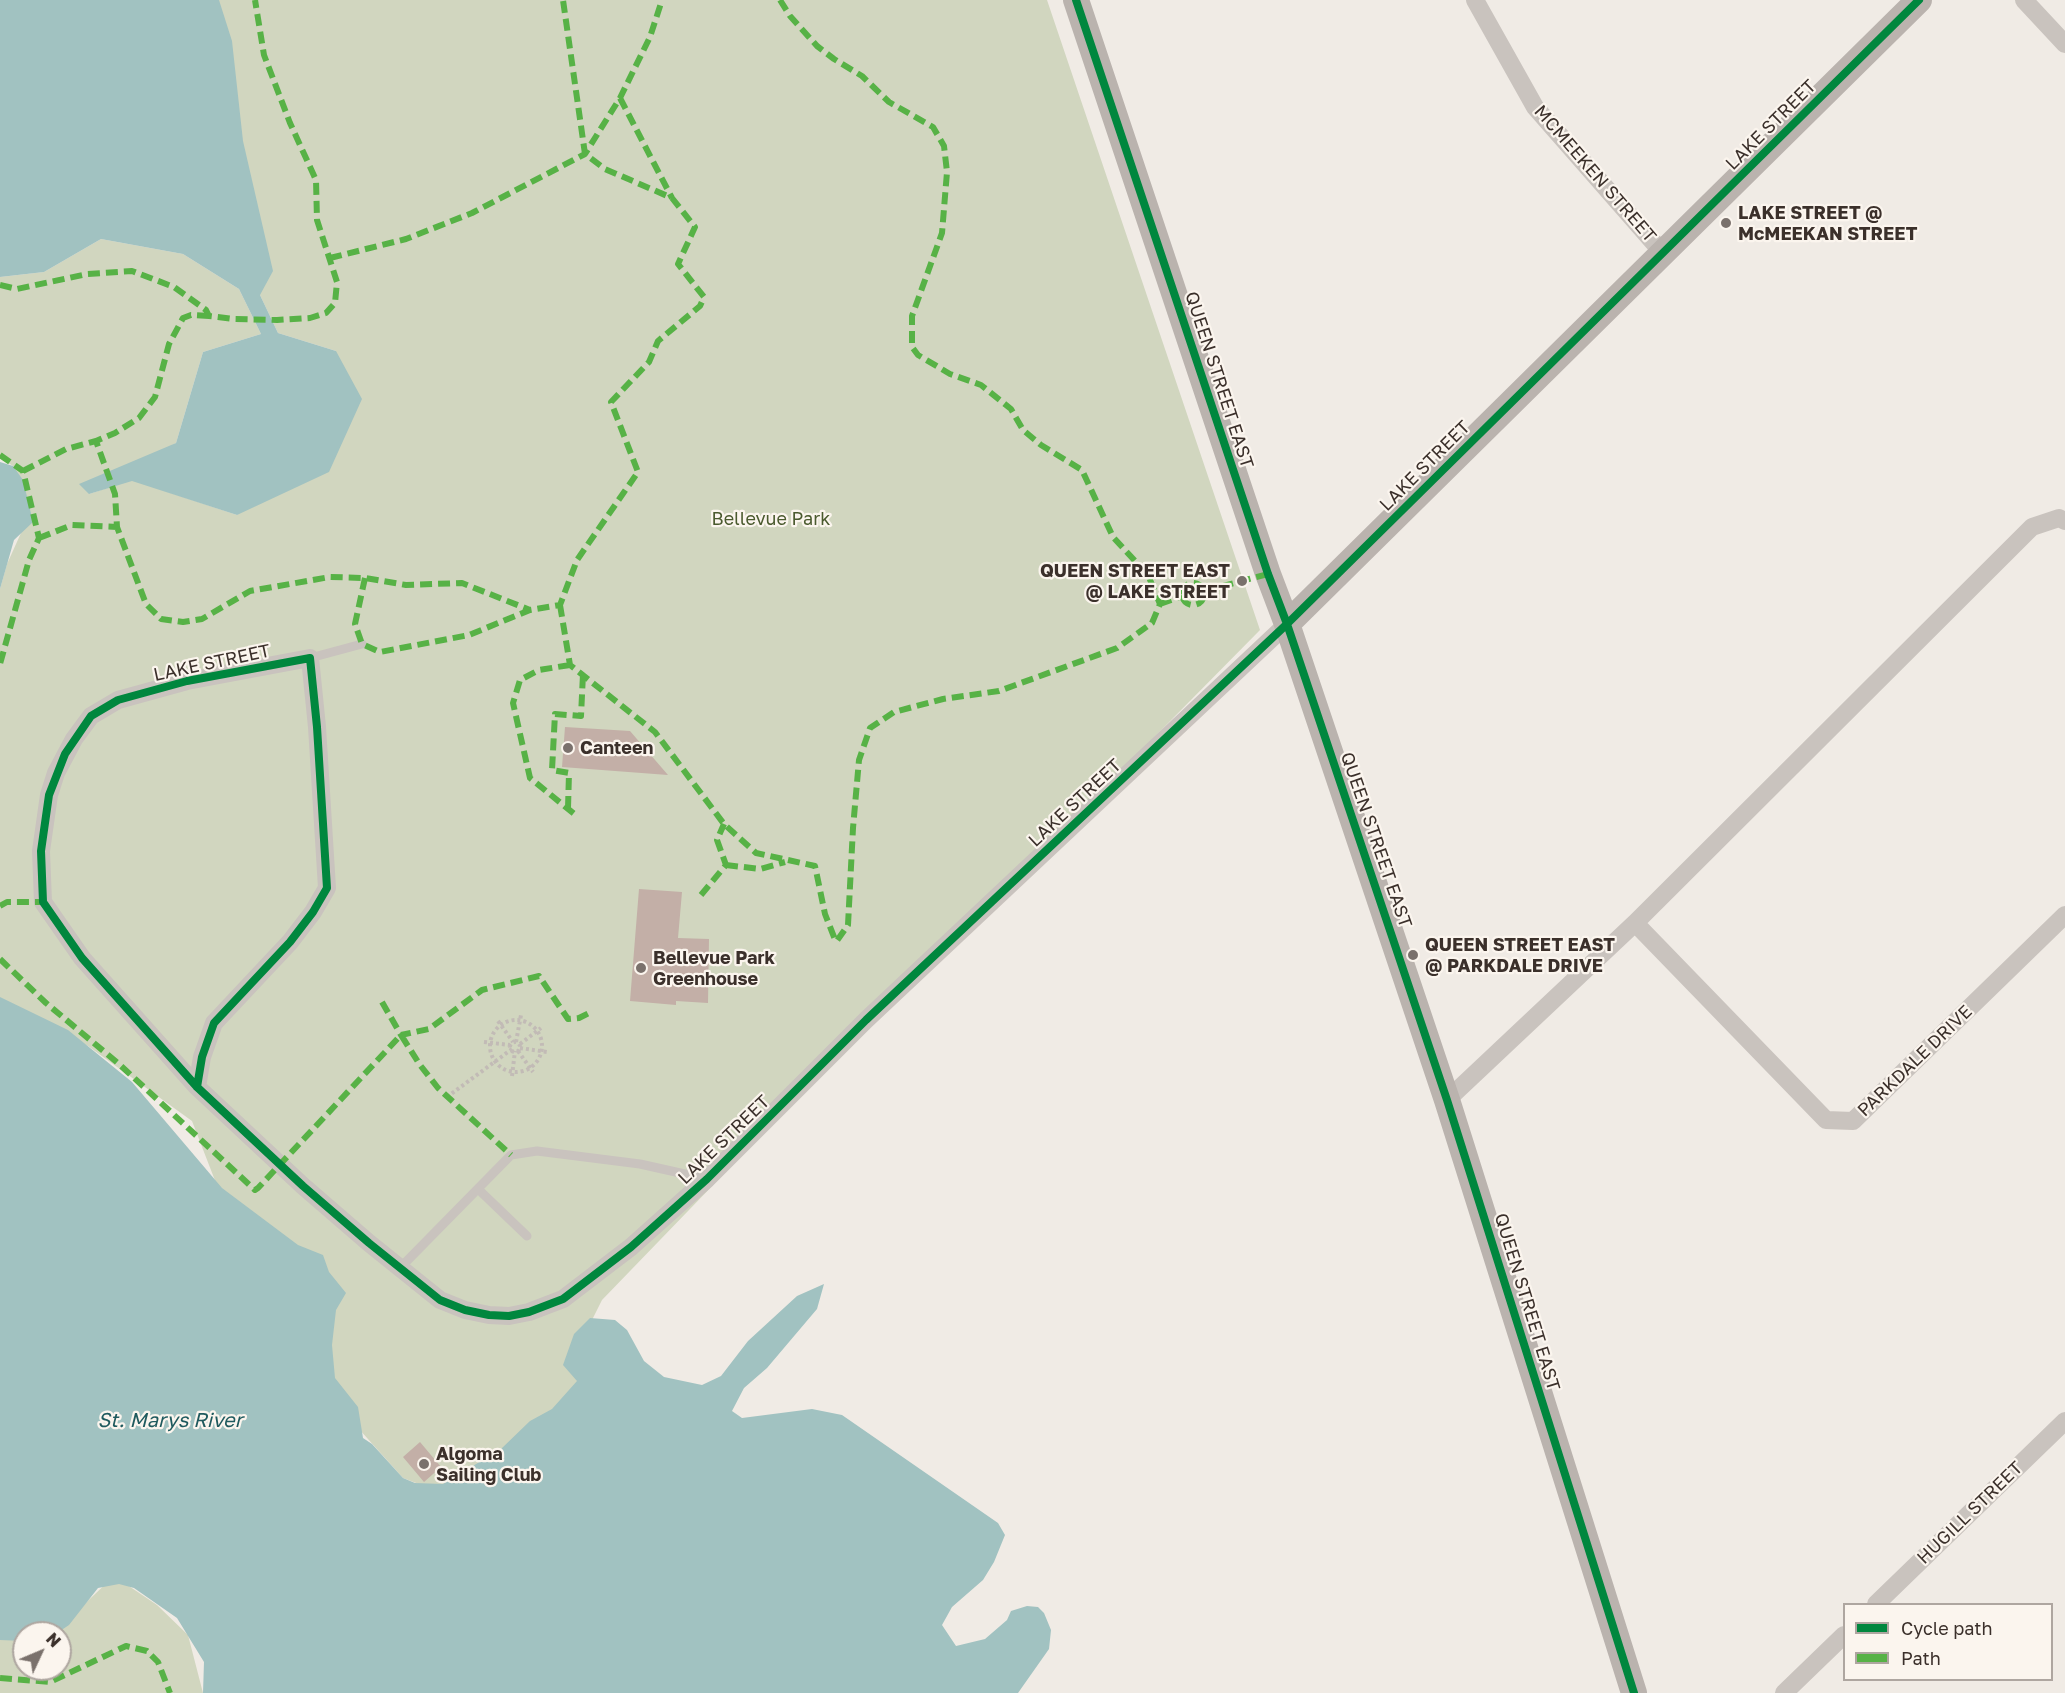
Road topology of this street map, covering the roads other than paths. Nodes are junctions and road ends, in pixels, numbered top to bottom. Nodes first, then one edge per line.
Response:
1 (1076, 0) edge
2 (1475, 0) edge
3 (1919, 0) edge
4 (2024, 0) edge
5 (2065, 44) edge
6 (1662, 252) junction
7 (2065, 521) edge
8 (1287, 624) junction
9 (363, 644) dead end
10 (310, 658) junction
11 (1635, 923) junction
12 (2062, 926) edge
13 (197, 1087) junction
14 (1447, 1100) junction
15 (707, 1179) junction
16 (478, 1189) junction
17 (526, 1236) dead end
18 (400, 1268) junction
19 (2065, 1421) edge
20 (1878, 1603) edge
21 (1843, 1637) edge
22 (1634, 1693) edge
23 (1784, 1693) edge

1 - 8 main road, QUEEN STREET EAST
2 - 6 street, MCMEEKEN STREET
3 - 6 main road, LAKE STREET
4 - 5 street
6 - 8 main road, LAKE STREET
7 - 11 street
8 - 14 main road, QUEEN STREET EAST
8 - 15 street, LAKE STREET
9 - 10 lane
10 - 13 street
10 - 13 street, LAKE STREET
11 - 12 street, PARKDALE DRIVE
11 - 14 street
13 - 18 street, LAKE STREET
14 - 22 main road, QUEEN STREET EAST
15 - 16 lane
15 - 18 street, LAKE STREET
16 - 17 lane
16 - 18 lane
19 - 20 street, HUGILL STREET
21 - 23 street

